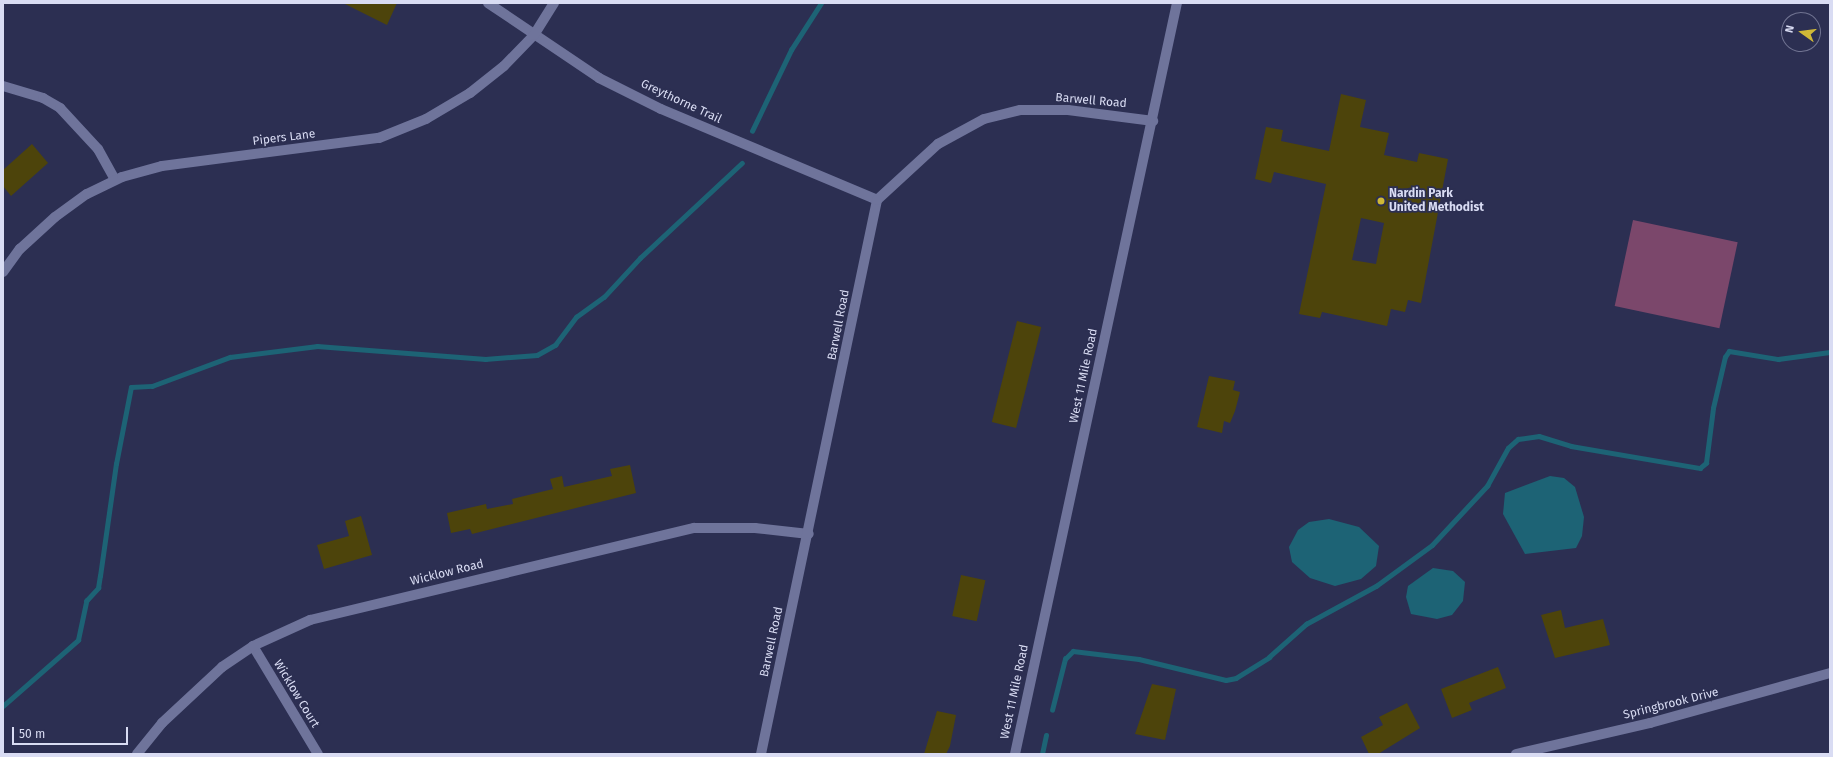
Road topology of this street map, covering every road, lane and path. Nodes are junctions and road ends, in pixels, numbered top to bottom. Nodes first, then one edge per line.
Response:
1 (488, 3) edge
2 (554, 3) edge
3 (1177, 3) edge
4 (534, 35) junction
5 (3, 86) edge
6 (1152, 121) junction
7 (115, 180) junction
8 (877, 200) junction
9 (3, 272) edge
10 (809, 534) junction
11 (253, 646) junction
12 (1830, 673) edge
13 (137, 754) edge
14 (318, 754) edge
15 (761, 754) edge
16 (1015, 754) edge
17 (1516, 754) edge

1 - 4 street, Greythorne Trail
2 - 4 street, Pipers Lane
3 - 6 street, West 11 Mile Road
4 - 7 street, Pipers Lane
4 - 8 street, Greythorne Trail
5 - 7 street
6 - 8 street, Barwell Road
6 - 16 street, West 11 Mile Road
7 - 9 street, Pipers Lane
8 - 10 street, Barwell Road
10 - 11 street, Wicklow Road
10 - 15 street, Barwell Road
11 - 13 street, Wicklow Road
11 - 14 street, Wicklow Court
12 - 17 street, Springbrook Drive

